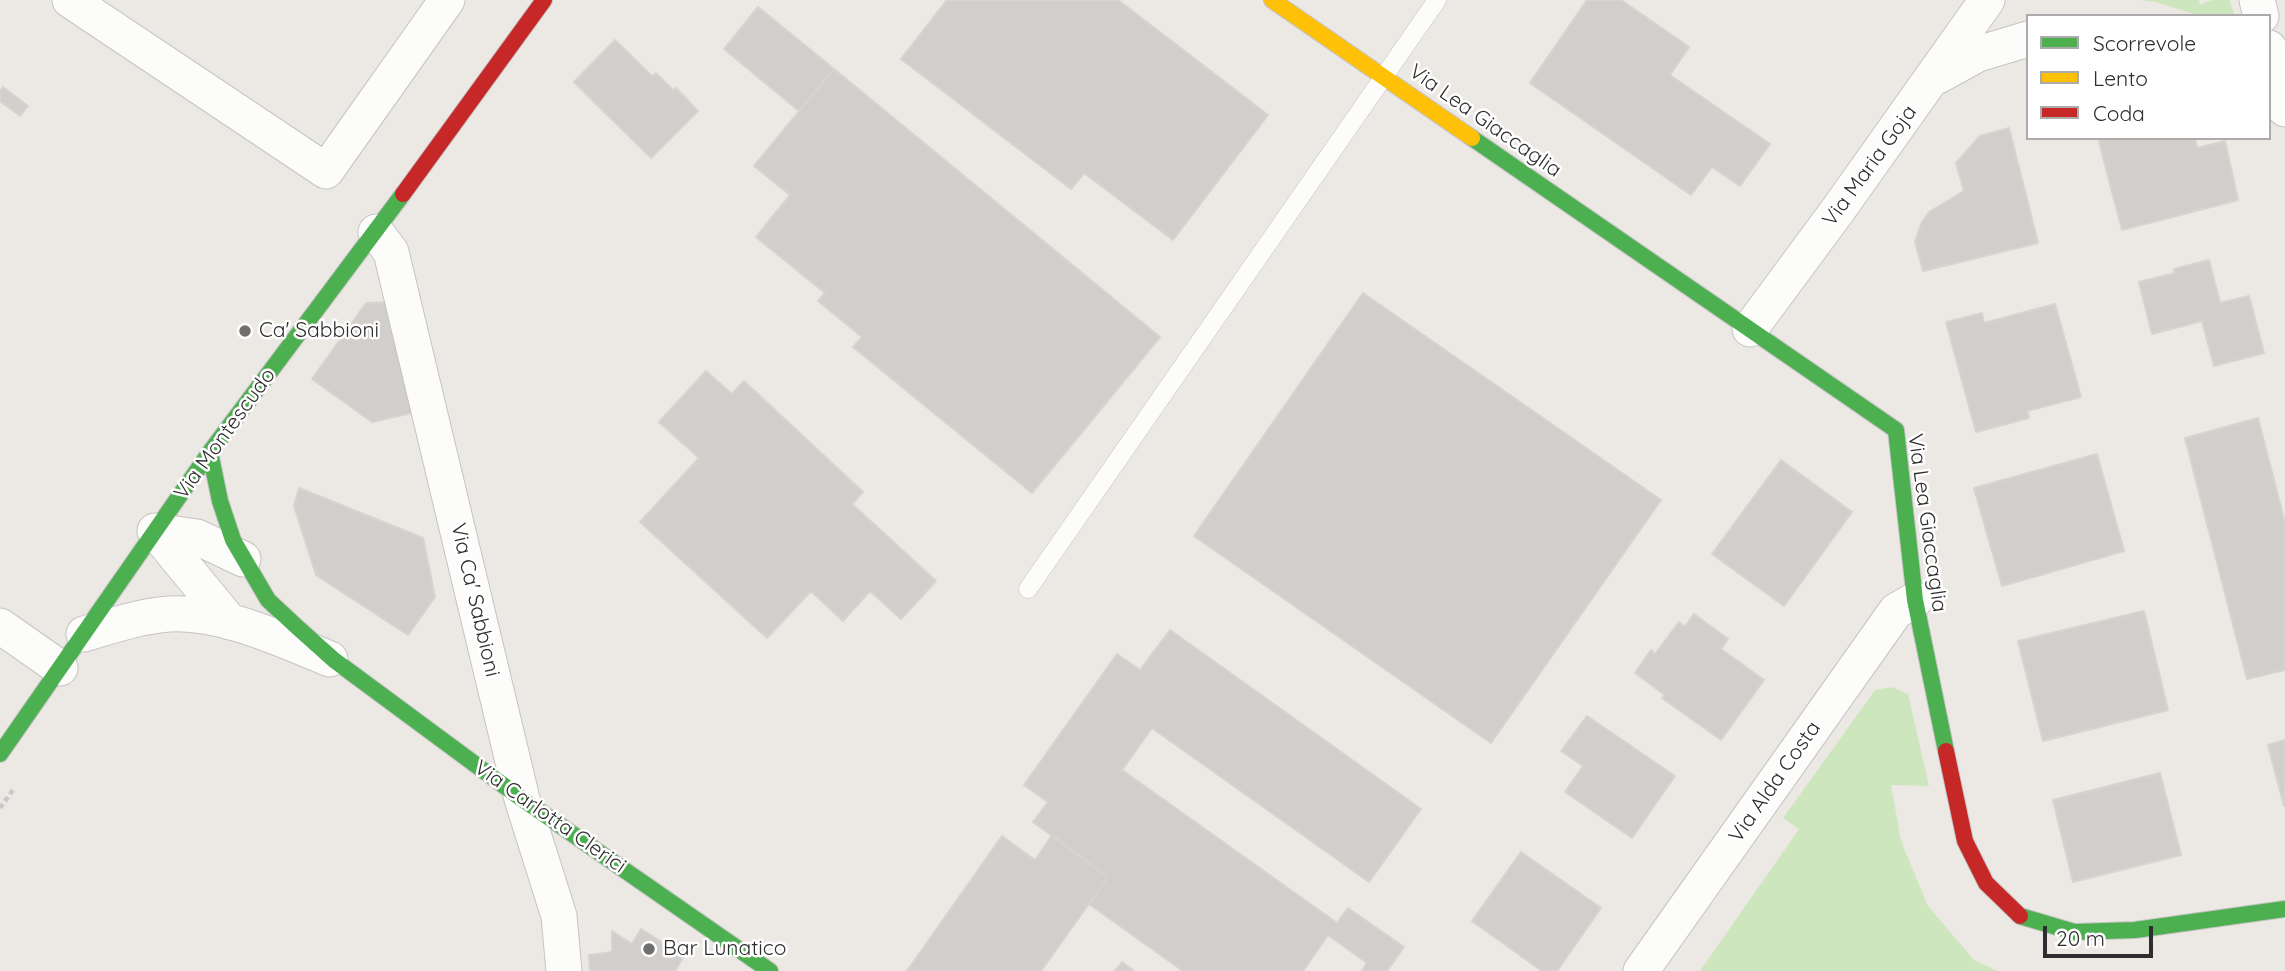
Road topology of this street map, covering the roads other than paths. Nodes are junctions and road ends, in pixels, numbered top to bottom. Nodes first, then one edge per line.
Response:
1 (70, 0) edge
2 (447, 0) edge
3 (544, 0) edge
4 (1272, 0) edge
5 (1437, 0) edge
6 (1987, 0) edge
7 (2026, 40) edge
8 (2271, 56) edge
9 (1384, 77) junction
10 (1932, 79) junction
11 (2271, 102) edge
12 (2285, 109) edge
13 (2285, 120) edge
14 (376, 232) junction
15 (1750, 330) junction
16 (210, 452) junction
17 (155, 531) junction
18 (243, 559) junction
19 (1028, 589) dead end
20 (1915, 600) junction
21 (230, 622) junction
22 (0, 626) edge
23 (84, 634) junction
24 (334, 660) junction
25 (60, 668) junction
26 (0, 754) edge
27 (522, 799) junction
28 (2285, 909) edge
29 (765, 970) edge
30 (564, 971) edge
31 (1641, 971) edge

1 - 2 street
3 - 14 street, Via Montescudo
4 - 9 street, Via Lea Giaccaglia
5 - 9 lane
6 - 10 street, Via Maria Goja
7 - 10 street
8 - 12 street
9 - 15 street, Via Lea Giaccaglia
9 - 19 lane
10 - 15 street, Via Maria Goja
11 - 13 street
14 - 16 street, Via Montescudo
14 - 27 street, Via Ca' Sabbioni
15 - 20 street, Via Lea Giaccaglia
16 - 17 street, Via Montescudo
16 - 18 street, Via Carlotta Clerici
17 - 18 street
17 - 21 street
17 - 23 street, Via Montescudo
18 - 24 street, Via Carlotta Clerici
20 - 28 street, Via Lea Giaccaglia
20 - 31 street, Via Alda Costa
21 - 23 street, Via Carlotta Clerici
21 - 24 street, Via Carlotta Clerici
22 - 25 street
23 - 25 street, Via Montescudo
24 - 27 street, Via Carlotta Clerici
25 - 26 street, Via Montescudo
27 - 29 street, Via Carlotta Clerici
27 - 30 street, Via Ca' Sabbioni

